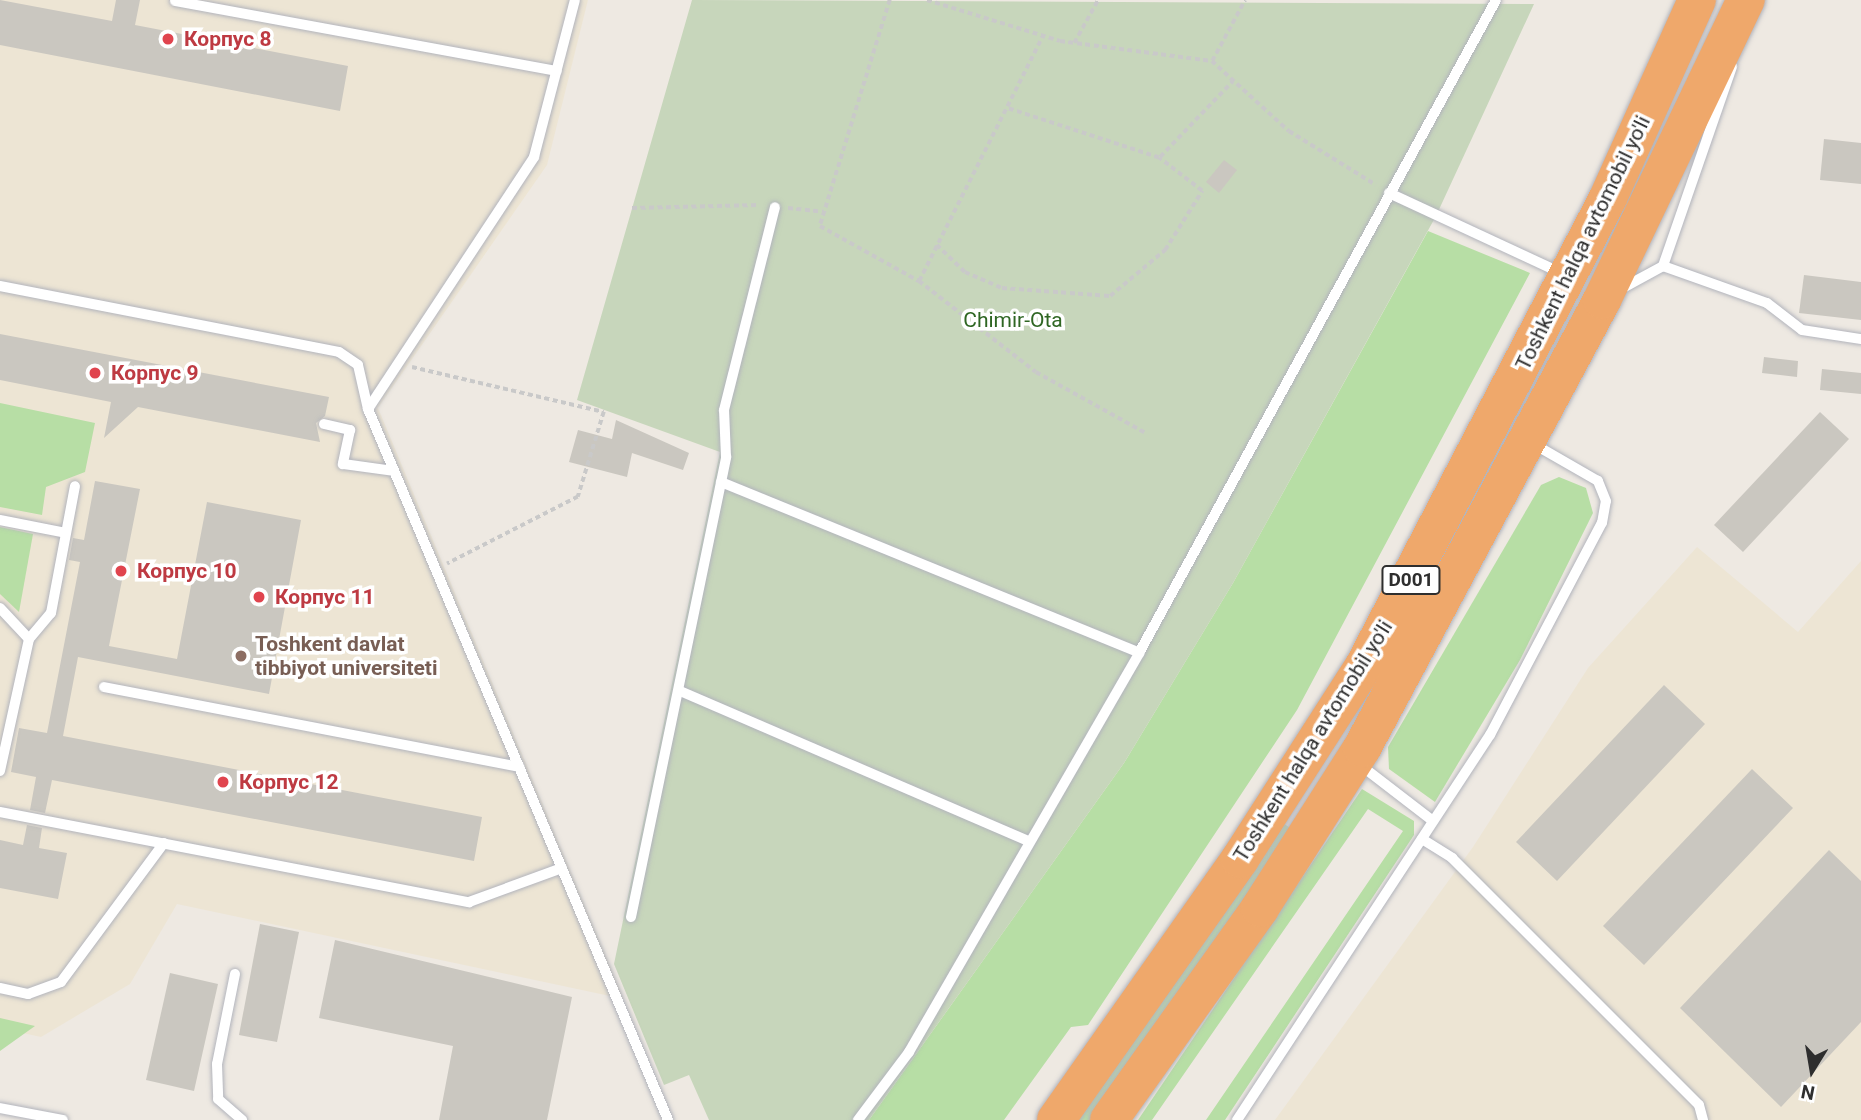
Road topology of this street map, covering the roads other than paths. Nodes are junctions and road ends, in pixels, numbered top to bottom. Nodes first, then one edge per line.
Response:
1 (575, 0) edge
2 (1496, 0) edge
3 (1697, 0) edge
4 (1748, 0) edge
5 (175, 1) edge
6 (557, 71) junction
7 (1389, 193) junction
8 (775, 207) road end
9 (1663, 266) junction
10 (1569, 276) junction
11 (0, 286) edge
12 (1602, 300) junction
13 (1861, 339) edge
14 (368, 409) junction
15 (324, 424) dead end
16 (1529, 441) junction
17 (394, 471) junction
18 (721, 482) junction
19 (75, 486) dead end
20 (0, 520) edge
21 (66, 533) junction
22 (0, 608) edge
23 (29, 639) junction
24 (1139, 653) junction
25 (104, 687) dead end
26 (680, 691) junction
27 (1354, 761) junction
28 (519, 767) junction
29 (0, 771) edge
30 (1288, 788) junction
31 (0, 811) edge
32 (1323, 811) junction
33 (1433, 821) junction
34 (1422, 839) junction
35 (1026, 841) junction
36 (164, 843) junction
37 (562, 868) junction
38 (631, 917) dead end
39 (235, 974) dead end
40 (0, 988) edge
41 (0, 1108) edge
42 (63, 1120) edge
43 (242, 1120) edge
44 (668, 1120) edge
45 (858, 1120) edge
46 (1056, 1120) edge
47 (1109, 1120) edge
48 (1237, 1120) edge
49 (1703, 1120) edge

1 - 6 lane
2 - 7 lane
3 - 10 highway, Toshkent halqa avtomobil yo'li / D001
4 - 9 lane
4 - 12 highway, Toshkent halqa avtomobil yo'li / D001
5 - 6 lane
6 - 14 lane
7 - 10 lane
7 - 24 lane
8 - 18 lane
9 - 12 lane
9 - 13 lane
10 - 30 highway, Toshkent halqa avtomobil yo'li / D001
11 - 14 lane
12 - 16 highway, Toshkent halqa avtomobil yo'li / D001
14 - 17 lane
15 - 17 lane
16 - 27 highway, Toshkent halqa avtomobil yo'li / D001
16 - 33 lane
17 - 28 lane
18 - 24 lane
18 - 26 lane
19 - 21 lane
20 - 21 lane
21 - 23 lane
22 - 23 lane
23 - 29 lane
24 - 35 lane
25 - 28 lane
26 - 35 lane
26 - 38 lane
27 - 32 highway, Toshkent halqa avtomobil yo'li / D001
27 - 33 lane
28 - 37 lane
30 - 32 highway
30 - 46 highway, Toshkent halqa avtomobil yo'li / D001
31 - 36 lane
32 - 47 highway, Toshkent halqa avtomobil yo'li / D001
33 - 34 lane
34 - 48 lane
34 - 49 lane
35 - 45 lane
36 - 37 lane
36 - 40 lane
37 - 44 lane
39 - 43 lane
41 - 42 lane

